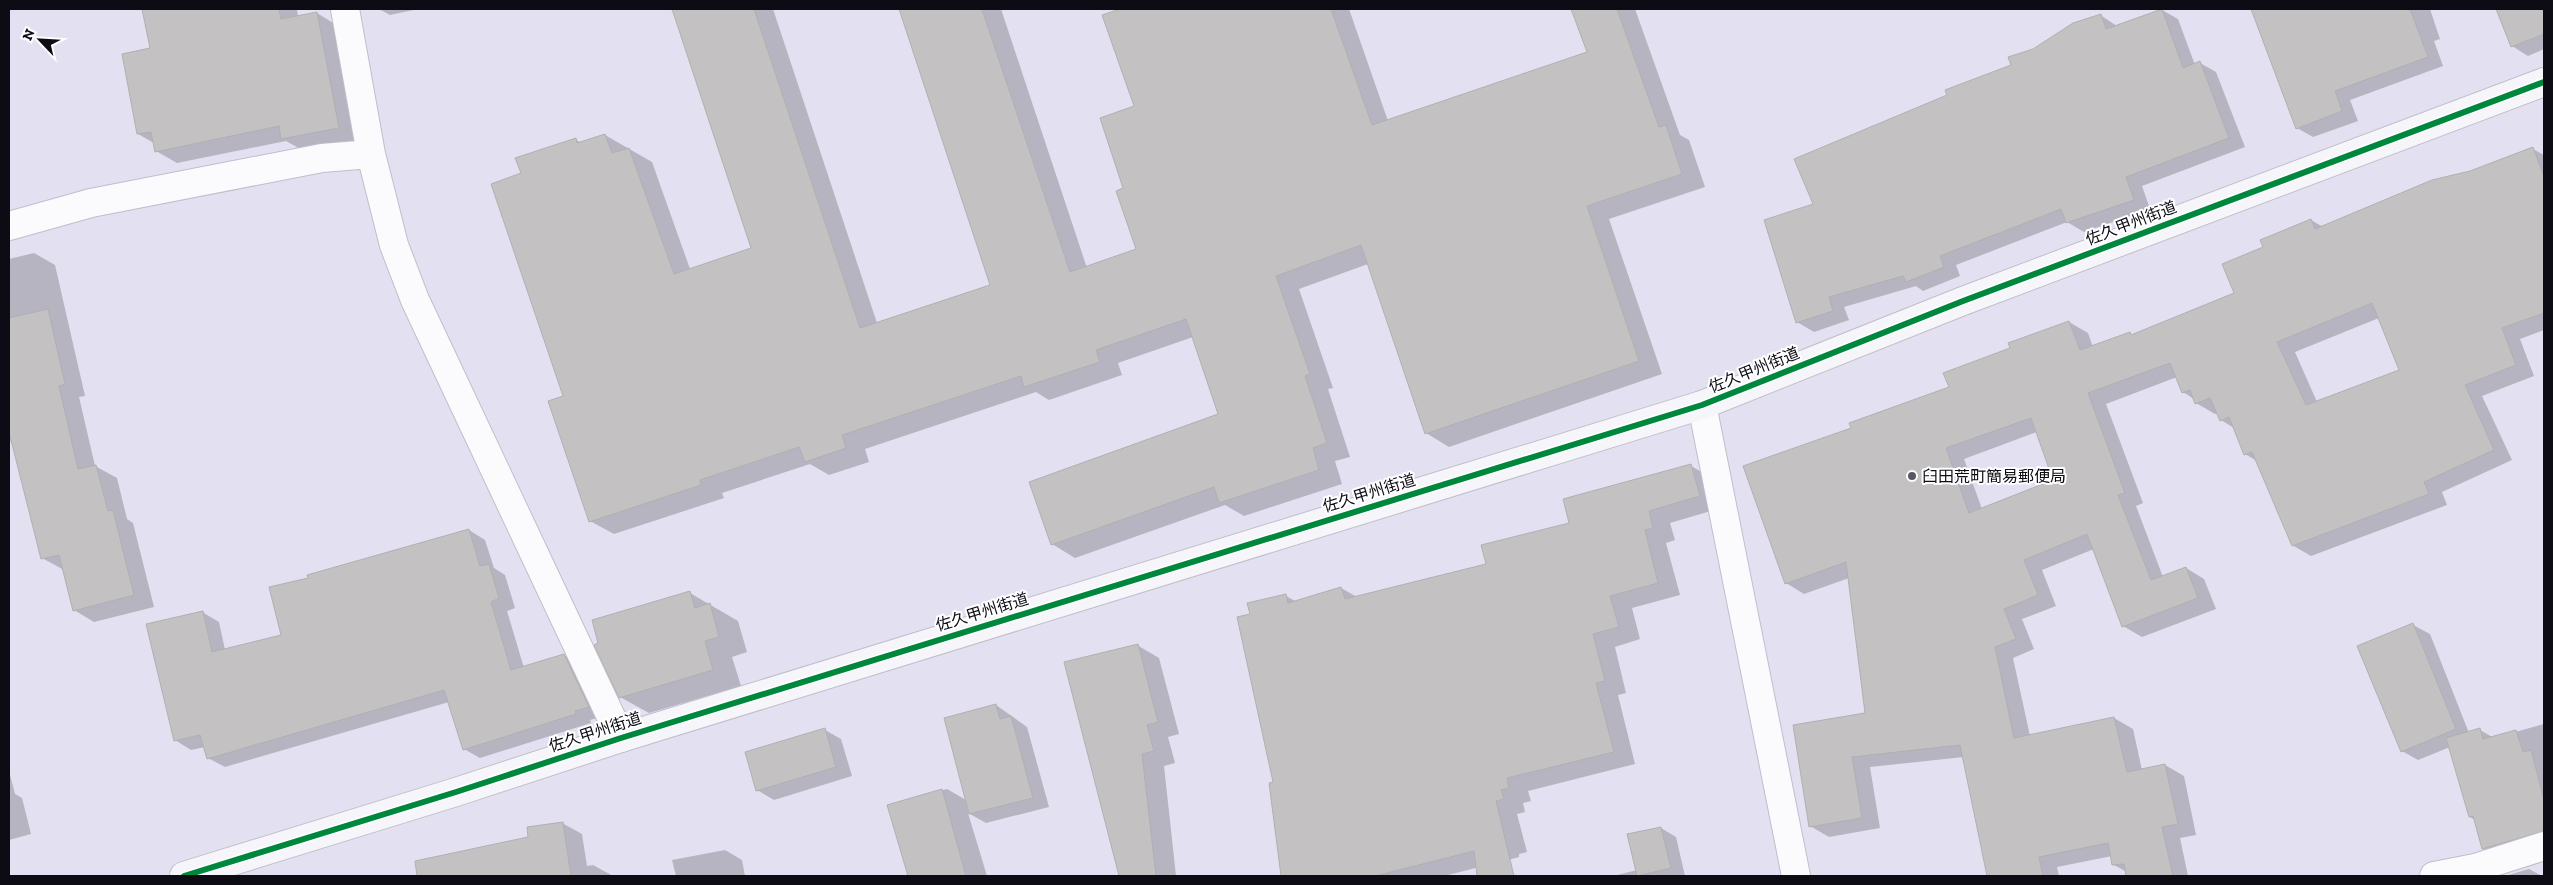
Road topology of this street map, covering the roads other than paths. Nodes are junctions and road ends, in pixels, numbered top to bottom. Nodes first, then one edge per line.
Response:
1 (345, 9) edge
2 (2544, 82) edge
3 (372, 154) junction
4 (9, 226) edge
5 (1702, 405) junction
6 (621, 738) junction
7 (2544, 846) edge
8 (184, 876) edge
9 (1796, 876) edge
10 (2434, 876) edge

1 - 3 street
2 - 5 street, 佐久甲州街道
3 - 4 street
3 - 6 street
5 - 6 street, 佐久甲州街道
5 - 9 street
6 - 8 street, 佐久甲州街道
7 - 10 street

